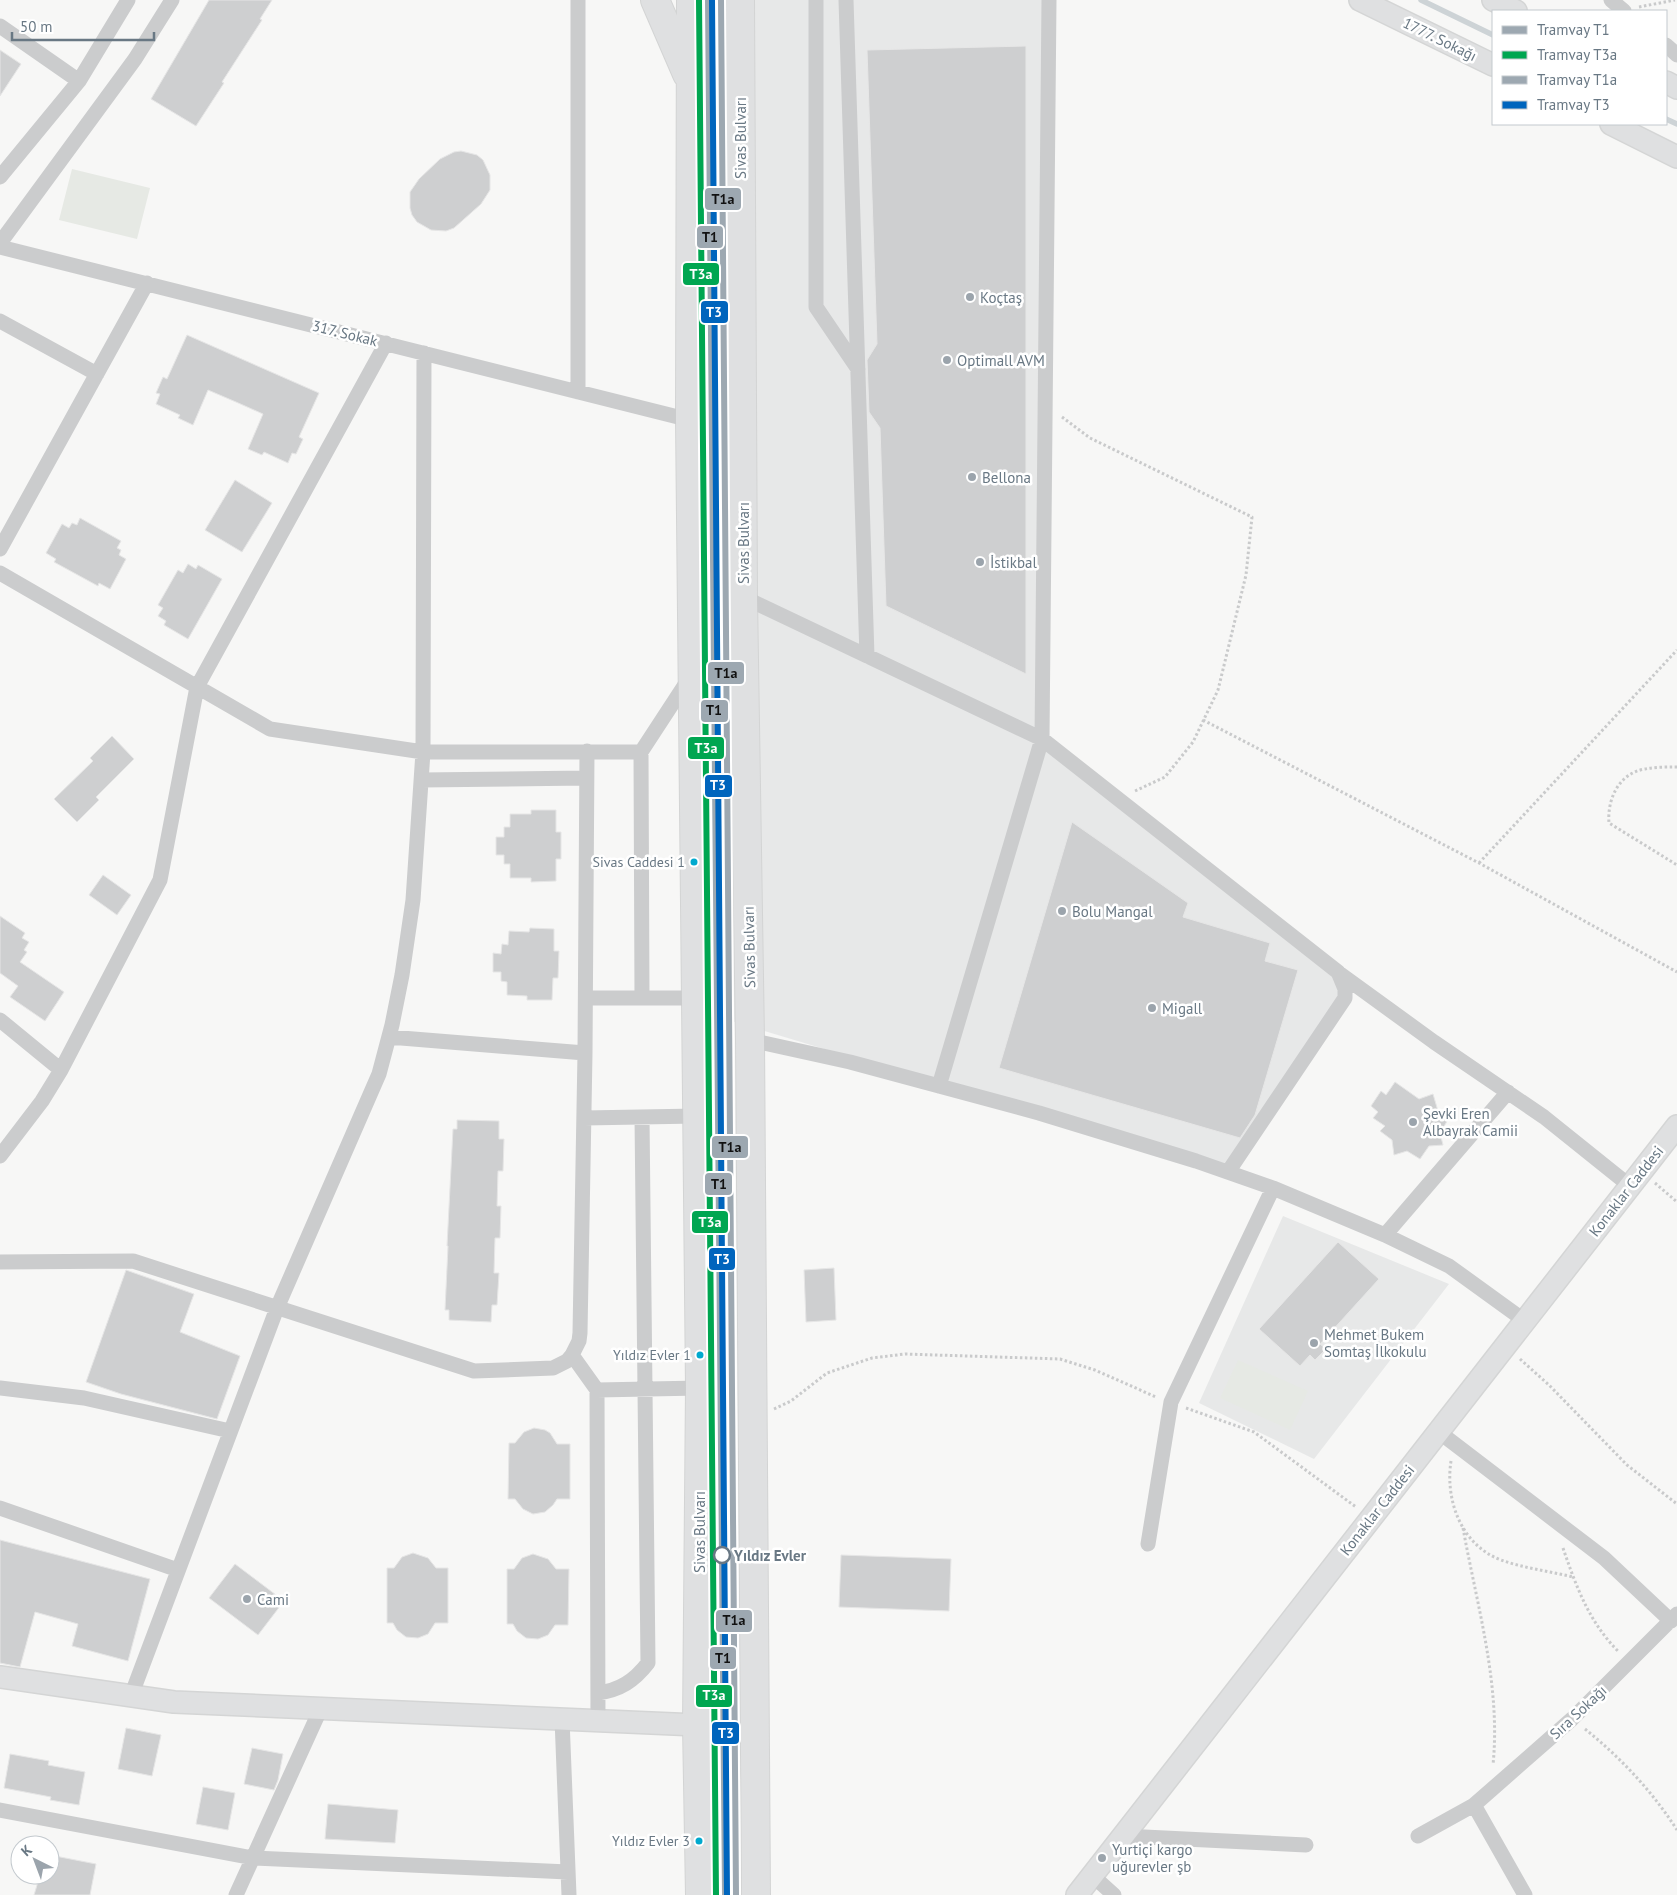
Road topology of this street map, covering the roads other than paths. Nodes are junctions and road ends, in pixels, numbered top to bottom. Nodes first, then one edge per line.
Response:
1 (128, 0) edge
2 (172, 0) edge
3 (578, 0) edge
4 (655, 0) edge
5 (691, 0) edge
6 (740, 0) edge
7 (757, 0) edge
8 (816, 0) edge
9 (846, 0) edge
10 (1049, 0) edge
11 (1360, 0) edge
12 (1493, 0) edge
13 (1514, 10) edge
14 (0, 26) edge
15 (1667, 46) edge
16 (1677, 55) edge
17 (740, 64) junction
18 (1492, 66) edge
19 (79, 81) junction
20 (691, 83) junction
21 (1613, 125) edge
22 (1677, 157) edge
23 (0, 177) edge
24 (0, 243) edge
25 (0, 247) edge
26 (147, 283) junction
27 (0, 321) edge
28 (386, 343) junction
29 (424, 353) junction
30 (858, 369) junction
31 (97, 374) junction
32 (578, 392) junction
33 (690, 420) junction
34 (0, 549) edge
35 (0, 573) edge
36 (743, 596) junction
37 (867, 656) junction
38 (692, 674) junction
39 (197, 687) junction
40 (1042, 739) junction
41 (587, 751) junction
42 (423, 752) junction
43 (641, 752) junction
44 (586, 778) junction
45 (421, 780) junction
46 (1338, 972) junction
47 (586, 998) junction
48 (642, 998) junction
49 (696, 998) junction
50 (0, 1020) edge
51 (389, 1037) junction
52 (750, 1040) junction
53 (585, 1053) junction
54 (61, 1070) junction
55 (939, 1086) junction
56 (1508, 1092) junction
57 (697, 1116) junction
58 (642, 1117) junction
59 (584, 1118) junction
60 (1677, 1126) edge
61 (0, 1156) edge
62 (1228, 1172) junction
63 (1635, 1179) junction
64 (1273, 1188) junction
65 (1385, 1235) junction
66 (0, 1262) edge
67 (277, 1308) junction
68 (1525, 1321) junction
69 (572, 1356) junction
70 (0, 1388) edge
71 (700, 1388) junction
72 (645, 1389) junction
73 (597, 1390) junction
74 (230, 1431) junction
75 (1439, 1432) junction
76 (0, 1508) edge
77 (1148, 1544) dead end
78 (178, 1570) junction
79 (1674, 1617) edge
80 (0, 1677) edge
81 (598, 1694) junction
82 (131, 1696) junction
83 (321, 1708) junction
84 (562, 1719) junction
85 (598, 1721) junction
86 (697, 1726) junction
87 (1474, 1805) junction
88 (0, 1810) edge
89 (1124, 1836) junction
90 (1418, 1836) dead end
91 (1306, 1845) dead end
92 (253, 1858) junction
93 (568, 1872) junction
94 (1093, 1876) junction
95 (236, 1895) edge
96 (569, 1895) edge
97 (700, 1895) edge
98 (756, 1895) edge
99 (1077, 1895) edge
100 (1114, 1895) edge
101 (1525, 1895) edge

1 - 19 street
2 - 24 street
3 - 32 street
4 - 20 highway
5 - 20 highway, Sivas Bulvarı
6 - 17 highway, Sivas Bulvarı
7 - 17 highway
8 - 30 street
9 - 30 street
10 - 40 street
11 - 18 street, 1777. Sokağı
12 - 13 street
14 - 19 street
15 - 16 street
17 - 36 highway, Sivas Bulvarı
19 - 23 street
20 - 33 highway, Sivas Bulvarı
21 - 22 street
25 - 26 street, 317. Sokak
26 - 28 street, 317. Sokak
26 - 31 street
27 - 31 street
28 - 29 street, 317. Sokak
28 - 39 street
29 - 32 street, 317. Sokak
29 - 42 street
30 - 37 street
31 - 34 street
32 - 33 street, 317. Sokak
33 - 38 highway, Sivas Bulvarı
35 - 39 street
36 - 37 street
36 - 52 highway, Sivas Bulvarı
37 - 40 street
38 - 43 street
38 - 49 highway, Sivas Bulvarı
39 - 42 street
39 - 54 street
40 - 46 street
40 - 55 street
41 - 42 street
41 - 43 street
41 - 44 street
42 - 45 street
43 - 48 street
44 - 45 street
44 - 47 street
45 - 51 street
46 - 56 street
46 - 62 street
47 - 48 street
47 - 53 street
48 - 49 street
49 - 57 highway, Sivas Bulvarı
50 - 54 street
51 - 53 street
51 - 67 street
52 - 55 street
52 - 98 highway, Sivas Bulvarı
53 - 59 street
54 - 61 street
55 - 62 street
56 - 63 street
56 - 65 street
57 - 58 street
57 - 71 highway, Sivas Bulvarı
58 - 59 street
58 - 72 street
59 - 69 street
60 - 63 street, Konaklar Caddesi
62 - 64 street
63 - 68 street, Konaklar Caddesi
64 - 65 street
64 - 77 street
65 - 68 street
66 - 67 street
67 - 69 street
67 - 74 street
68 - 75 street, Konaklar Caddesi
69 - 73 street
70 - 74 street
71 - 72 street
71 - 86 highway, Sivas Bulvarı
72 - 73 street
72 - 81 street
73 - 81 street
74 - 78 street
75 - 79 street
75 - 89 street, Konaklar Caddesi
76 - 78 street
78 - 82 street
79 - 87 street, Sıra Sokağı
80 - 82 street
81 - 85 street
82 - 83 street
83 - 84 street
83 - 92 street
84 - 85 street
84 - 93 street
85 - 86 street
86 - 97 highway, Sivas Bulvarı
87 - 90 street, Sıra Sokağı
87 - 101 street
88 - 92 street
89 - 91 street
89 - 94 street, Konaklar Caddesi
92 - 93 street
92 - 95 street
93 - 96 street
94 - 99 street, Konaklar Caddesi
94 - 100 street

